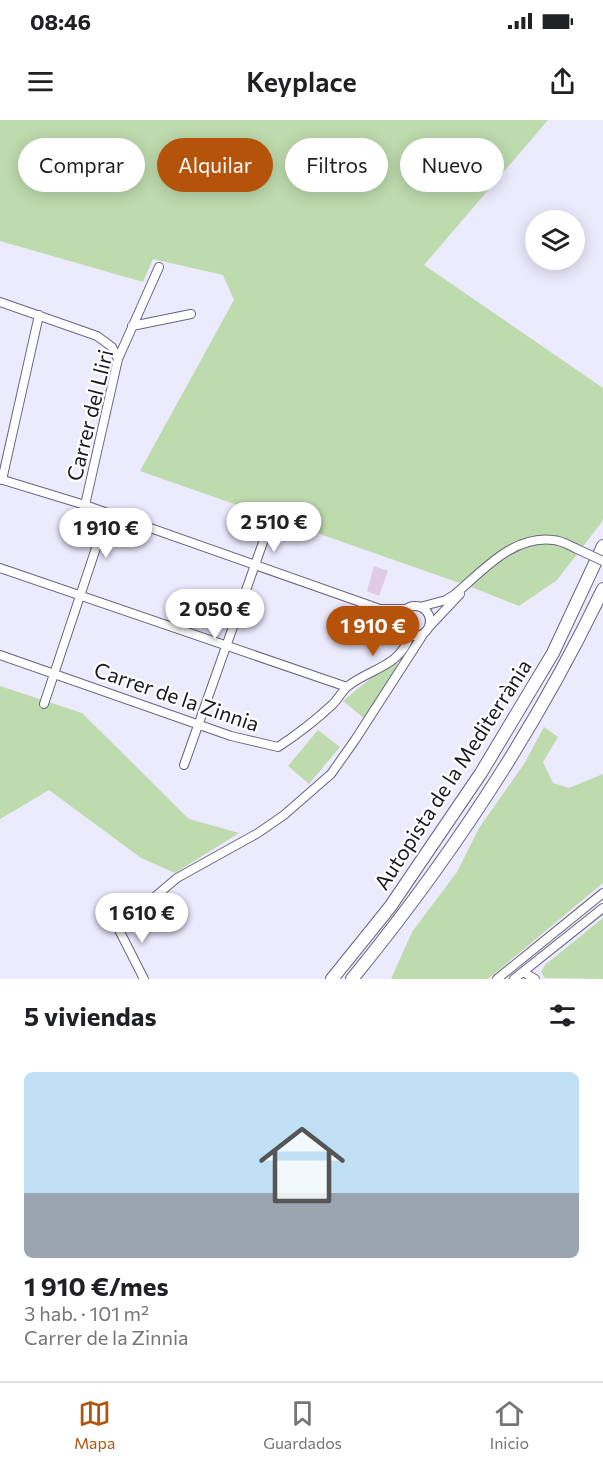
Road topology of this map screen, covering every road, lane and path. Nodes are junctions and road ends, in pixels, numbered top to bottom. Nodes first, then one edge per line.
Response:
1 (159, 267) dead end
2 (0, 302) edge
3 (191, 314) dead end
4 (39, 315) junction
5 (132, 326) junction
6 (118, 358) junction
7 (1, 480) edge
8 (85, 505) junction
9 (107, 515) junction
10 (267, 531) dead end
11 (603, 546) edge
12 (603, 561) edge
13 (255, 566) junction
14 (0, 568) edge
15 (474, 578) junction
16 (603, 589) edge
17 (81, 596) junction
18 (420, 607) junction
19 (380, 609) junction
20 (405, 609) junction
21 (400, 623) junction
22 (426, 630) junction
23 (410, 635) junction
24 (227, 646) junction
25 (0, 656) edge
26 (53, 673) junction
27 (347, 687) junction
28 (44, 704) dead end
29 (200, 724) junction
30 (184, 765) dead end
31 (603, 893) edge
32 (603, 908) edge
33 (523, 972) junction
34 (144, 979) edge
35 (332, 979) edge
36 (352, 979) edge
37 (497, 979) edge
38 (514, 979) edge
39 (536, 979) edge

1 - 5 street, Carrer del Lliri
2 - 4 street
3 - 5 street
4 - 6 street
4 - 7 street
5 - 6 street, Carrer del Lliri
6 - 8 street, Carrer del Lliri
7 - 8 street
8 - 9 street
9 - 13 street
9 - 17 street
10 - 13 street
11 - 35 highway, Autopista de la Mediterrània
12 - 15 street, bridge
13 - 19 street
13 - 24 street
14 - 17 street
15 - 18 street
15 - 22 street
16 - 36 highway, Autopista de la Mediterrània
17 - 24 street
17 - 26 street
18 - 20 street
18 - 22 street
19 - 20 street
19 - 21 street
20 - 21 street
21 - 23 street
22 - 23 street
22 - 34 street
23 - 27 street, Carrer de la Zinnia
24 - 27 street
24 - 29 street
25 - 26 street, Carrer de la Zinnia
26 - 28 street
26 - 29 street, Carrer de la Zinnia
27 - 29 street, Carrer de la Zinnia
29 - 30 street
31 - 37 street
32 - 33 street
33 - 38 street
33 - 39 street

